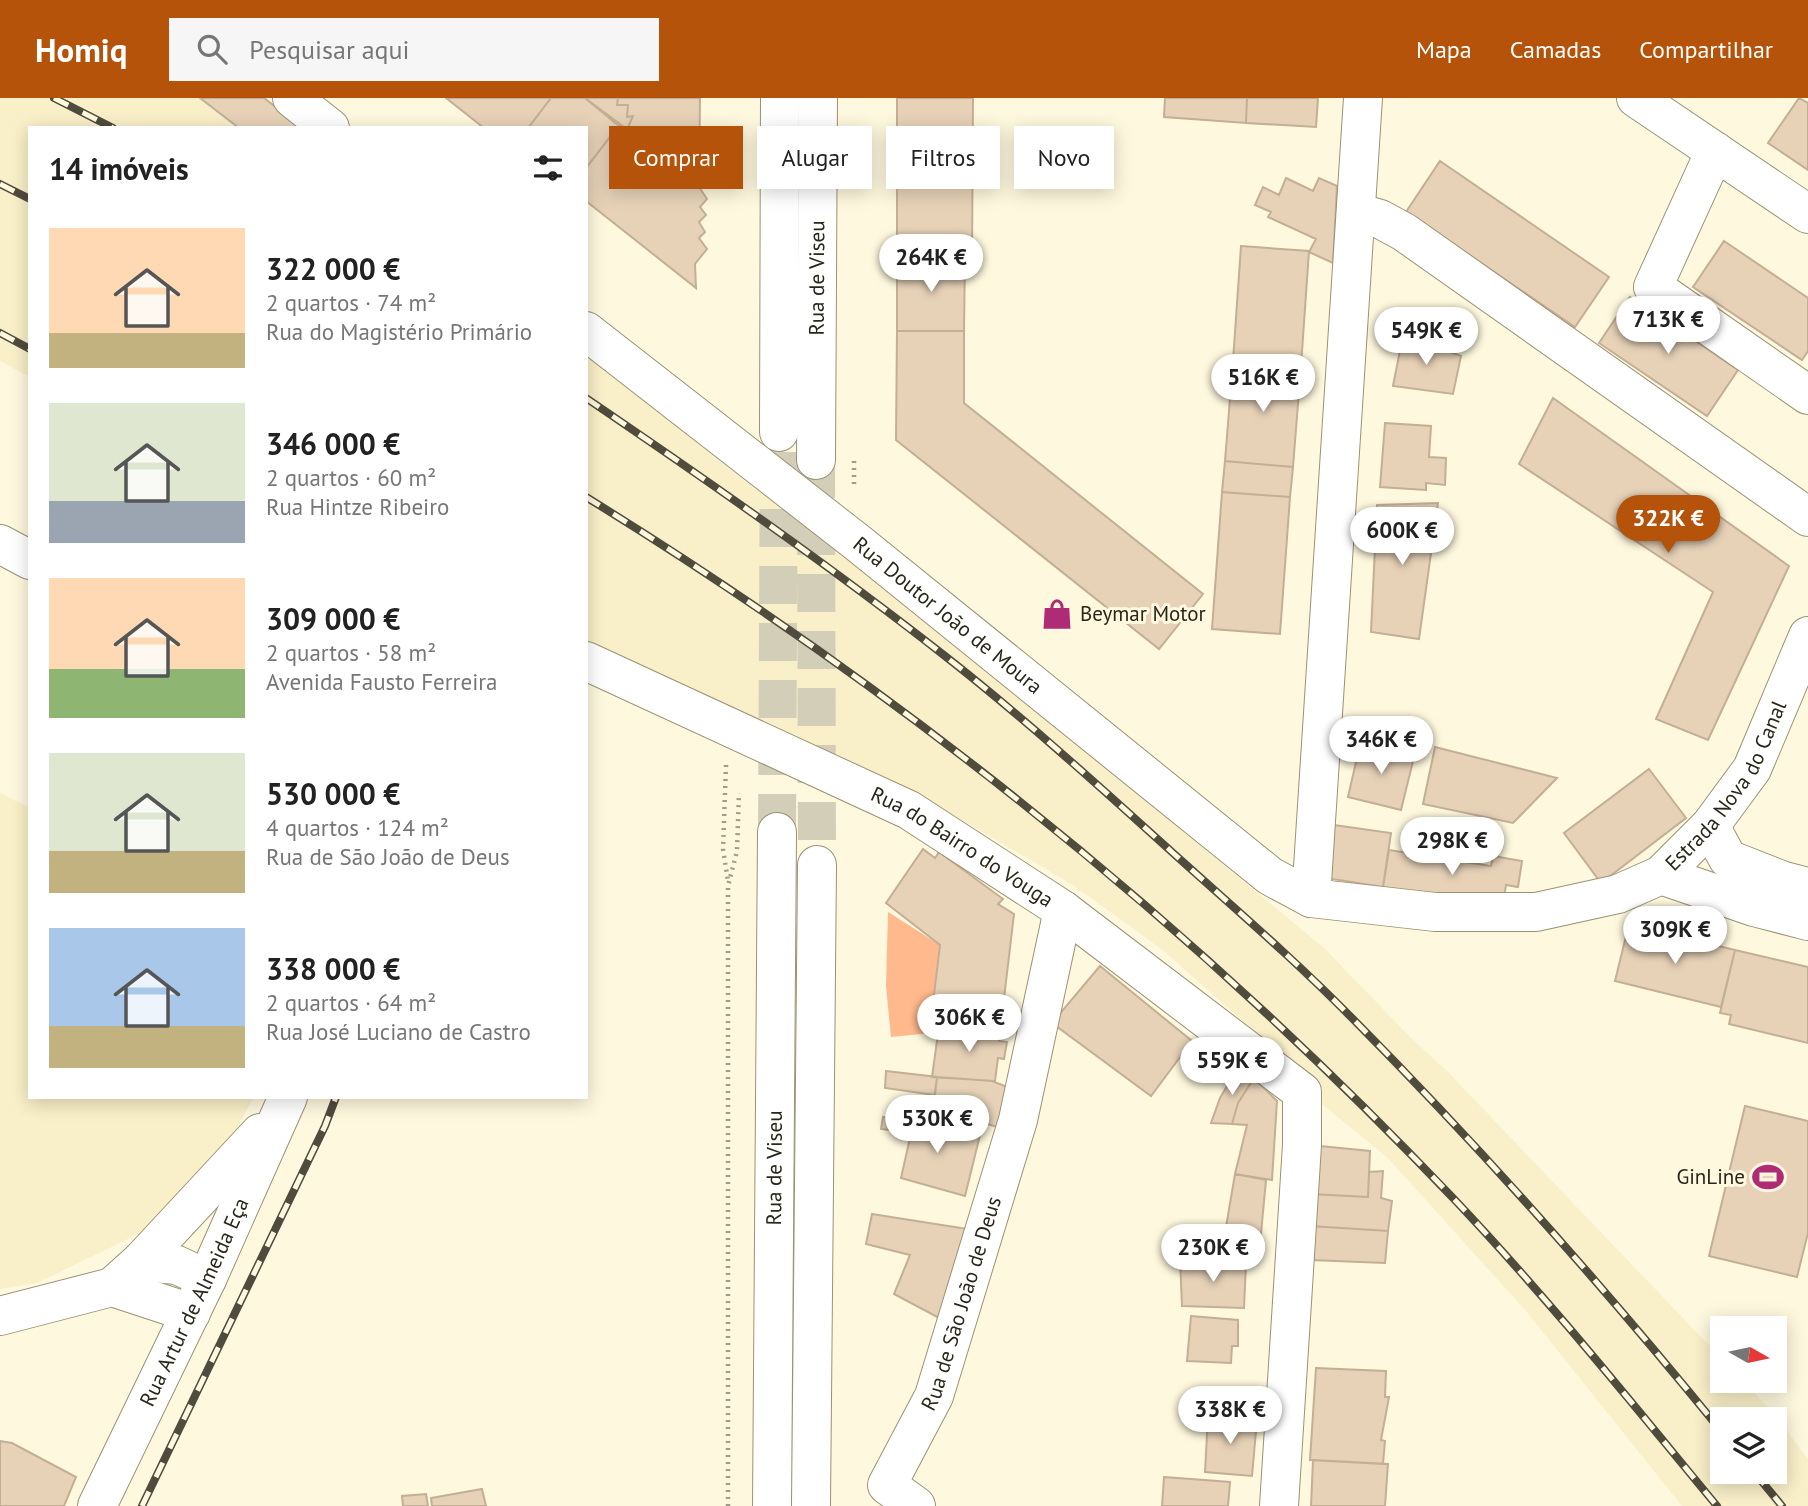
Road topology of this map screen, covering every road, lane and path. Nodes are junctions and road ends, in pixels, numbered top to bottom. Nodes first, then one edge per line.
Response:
1 (292, 98) edge
2 (780, 98) edge
3 (818, 98) edge
4 (1363, 98) edge
5 (1636, 98) edge
6 (327, 126) edge
7 (1715, 151) junction
8 (1356, 212) junction
9 (1808, 214) edge
10 (588, 333) edge
11 (1808, 395) edge
12 (779, 432) tunnel mouth
13 (816, 460) tunnel mouth
14 (1808, 517) edge
15 (0, 544) edge
16 (28, 559) edge
17 (1808, 636) edge
18 (588, 662) edge
19 (727, 725) junction
20 (739, 793) dead end
21 (1710, 826) junction
22 (777, 832) tunnel mouth
23 (817, 865) tunnel mouth
24 (1661, 875) junction
25 (728, 886) junction
26 (1808, 887) edge
27 (1311, 898) junction
28 (1063, 910) junction
29 (1808, 921) edge
30 (286, 1101) edge
31 (126, 1274) junction
32 (207, 1279) junction
33 (191, 1313) junction
34 (0, 1316) edge
35 (901, 1496) edge
36 (97, 1506) edge
37 (727, 1506) edge
38 (772, 1506) edge
39 (811, 1506) edge
40 (1279, 1506) edge

1 - 6 street
2 - 12 street, Rua de Viseu
3 - 13 street, Rua de Viseu
4 - 8 street
5 - 7 street
7 - 9 street
7 - 11 street
8 - 14 street
8 - 27 street
10 - 27 street, Rua Doutor João de Moura
15 - 16 street
17 - 21 street, Estrada Nova do Canal
18 - 19 street, Rua do Bairro do Vouga
19 - 25 path
19 - 28 street, Rua do Bairro do Vouga
20 - 25 path
21 - 24 street, Estrada Nova do Canal
21 - 26 street
22 - 38 street, Rua de Viseu
23 - 39 street, Rua de Viseu
24 - 27 street, Estrada Nova do Canal
24 - 29 street
25 - 37 path
28 - 35 street, Rua de São João de Deus
28 - 40 street, Rua do Bairro do Vouga
30 - 31 street
30 - 32 street, Rua Artur de Almeida Eça
31 - 32 street
31 - 33 street
31 - 34 street
32 - 33 street, Rua Artur de Almeida Eça
33 - 36 street, Rua Artur de Almeida Eça

